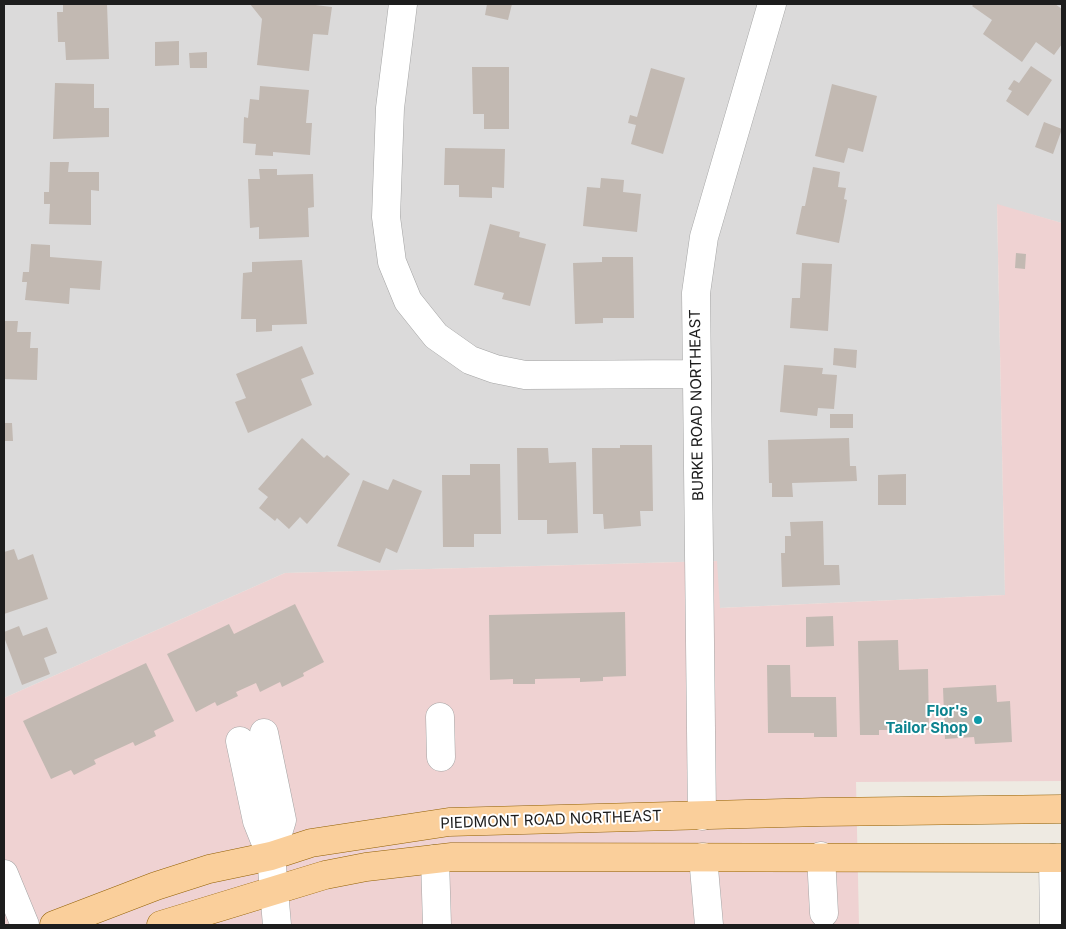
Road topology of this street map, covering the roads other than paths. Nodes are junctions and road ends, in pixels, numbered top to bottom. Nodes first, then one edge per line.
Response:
1 (403, 4) edge
2 (772, 4) edge
3 (696, 374) junction
4 (440, 717) dead end
5 (252, 737) dead end
6 (441, 758) dead end
7 (1062, 809) edge
8 (702, 816) junction
9 (271, 856) junction
10 (821, 856) junction
11 (703, 857) junction
12 (1058, 858) edge
13 (435, 859) junction
14 (4, 874) edge
15 (276, 892) junction
16 (824, 913) dead end
17 (707, 922) edge
18 (25, 925) edge
19 (54, 925) edge
20 (161, 925) edge
21 (277, 925) edge
22 (437, 925) edge
23 (1054, 925) edge

1 - 3 street
2 - 3 street, BURKE ROAD NORTHEAST
3 - 8 street, BURKE ROAD NORTHEAST
4 - 6 street
5 - 9 street
7 - 8 main road, PIEDMONT ROAD NORTHEAST
8 - 9 main road, PIEDMONT ROAD NORTHEAST
9 - 15 street
9 - 19 main road, PIEDMONT ROAD NORTHEAST
10 - 11 main road
10 - 12 main road
10 - 16 street
11 - 13 main road
11 - 17 street
12 - 23 street
13 - 15 main road
13 - 22 street
14 - 18 street
15 - 20 main road
15 - 21 street

